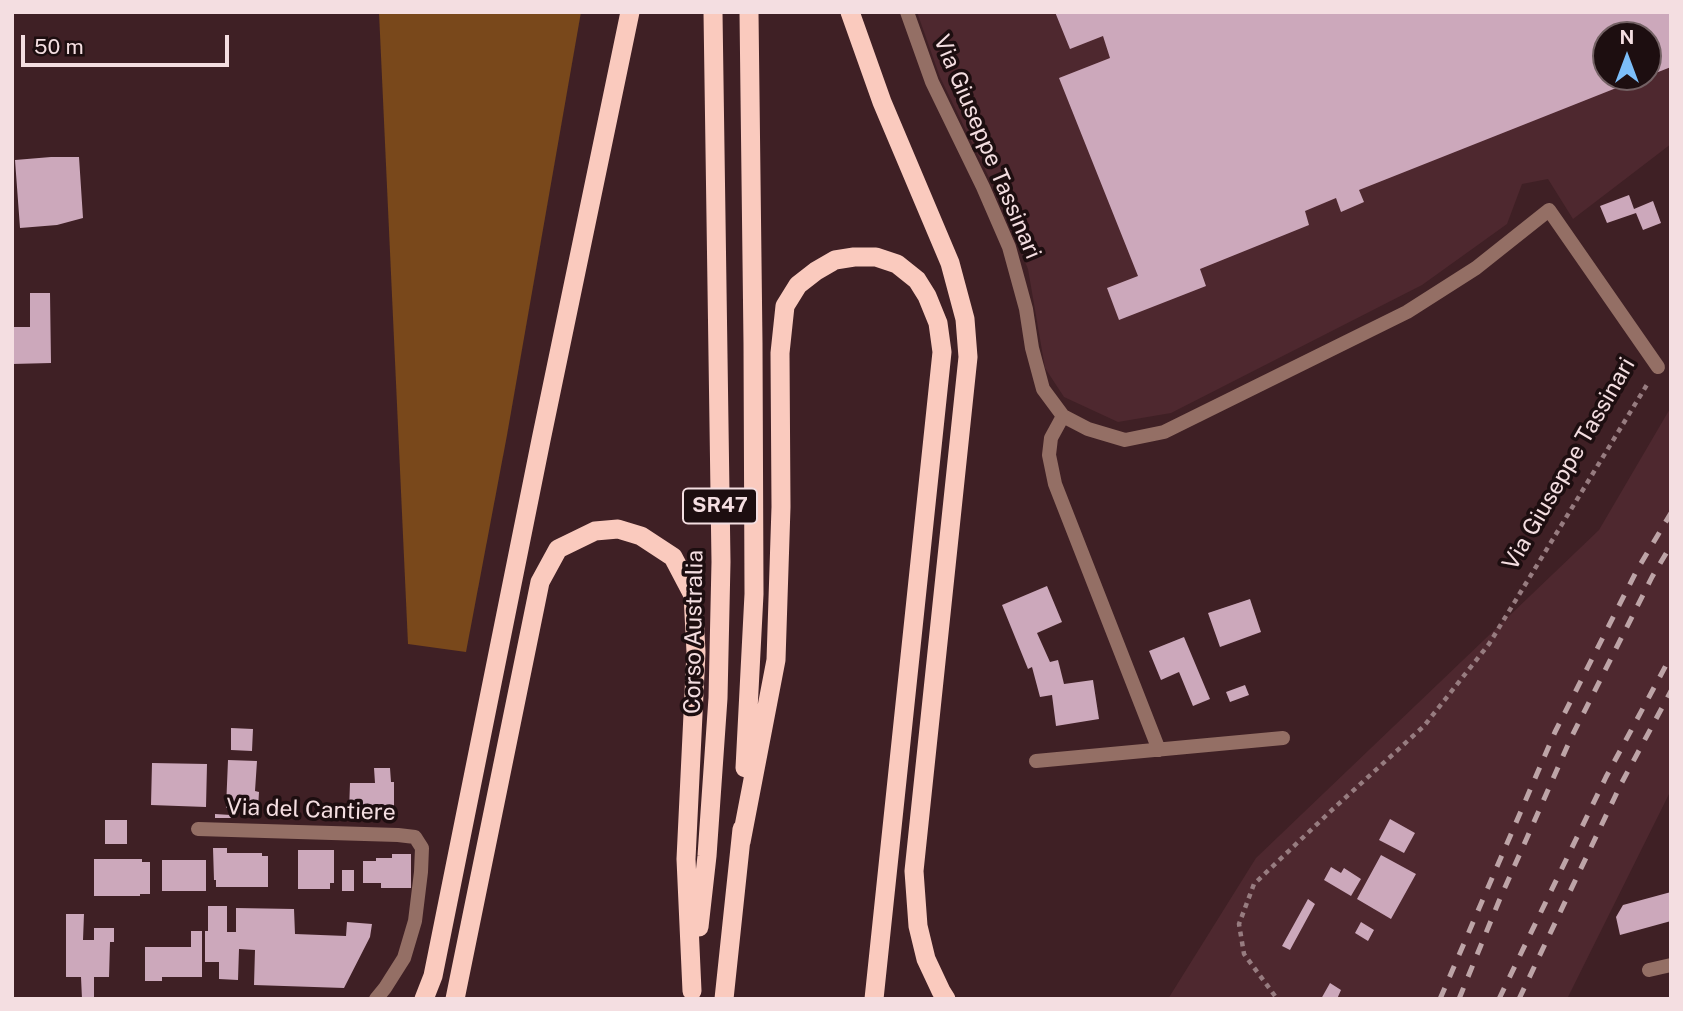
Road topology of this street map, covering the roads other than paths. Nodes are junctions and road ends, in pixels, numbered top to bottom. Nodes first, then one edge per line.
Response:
1 (630, 12) edge
2 (713, 12) edge
3 (748, 12) edge
4 (850, 12) edge
5 (907, 12) edge
6 (1658, 367) road end
7 (1063, 416) junction
8 (1283, 738) dead end
9 (1159, 750) junction
10 (1036, 761) dead end
11 (198, 830) dead end
12 (741, 842) junction
13 (1671, 965) edge
14 (1649, 971) dead end
15 (692, 995) edge
16 (376, 999) edge
17 (424, 999) edge
18 (455, 999) edge
19 (724, 999) edge
20 (874, 999) edge
21 (946, 999) edge

1 - 17 highway
2 - 15 highway, Corso Australia / SR47
3 - 12 highway, SR47
4 - 21 highway
5 - 7 street, Via Giuseppe Tassinari
6 - 7 street, Via Giuseppe Tassinari
7 - 9 street
8 - 9 street
9 - 10 street
11 - 16 street, Via del Cantiere
12 - 19 highway, SR47
12 - 20 highway
13 - 14 street
15 - 18 highway

